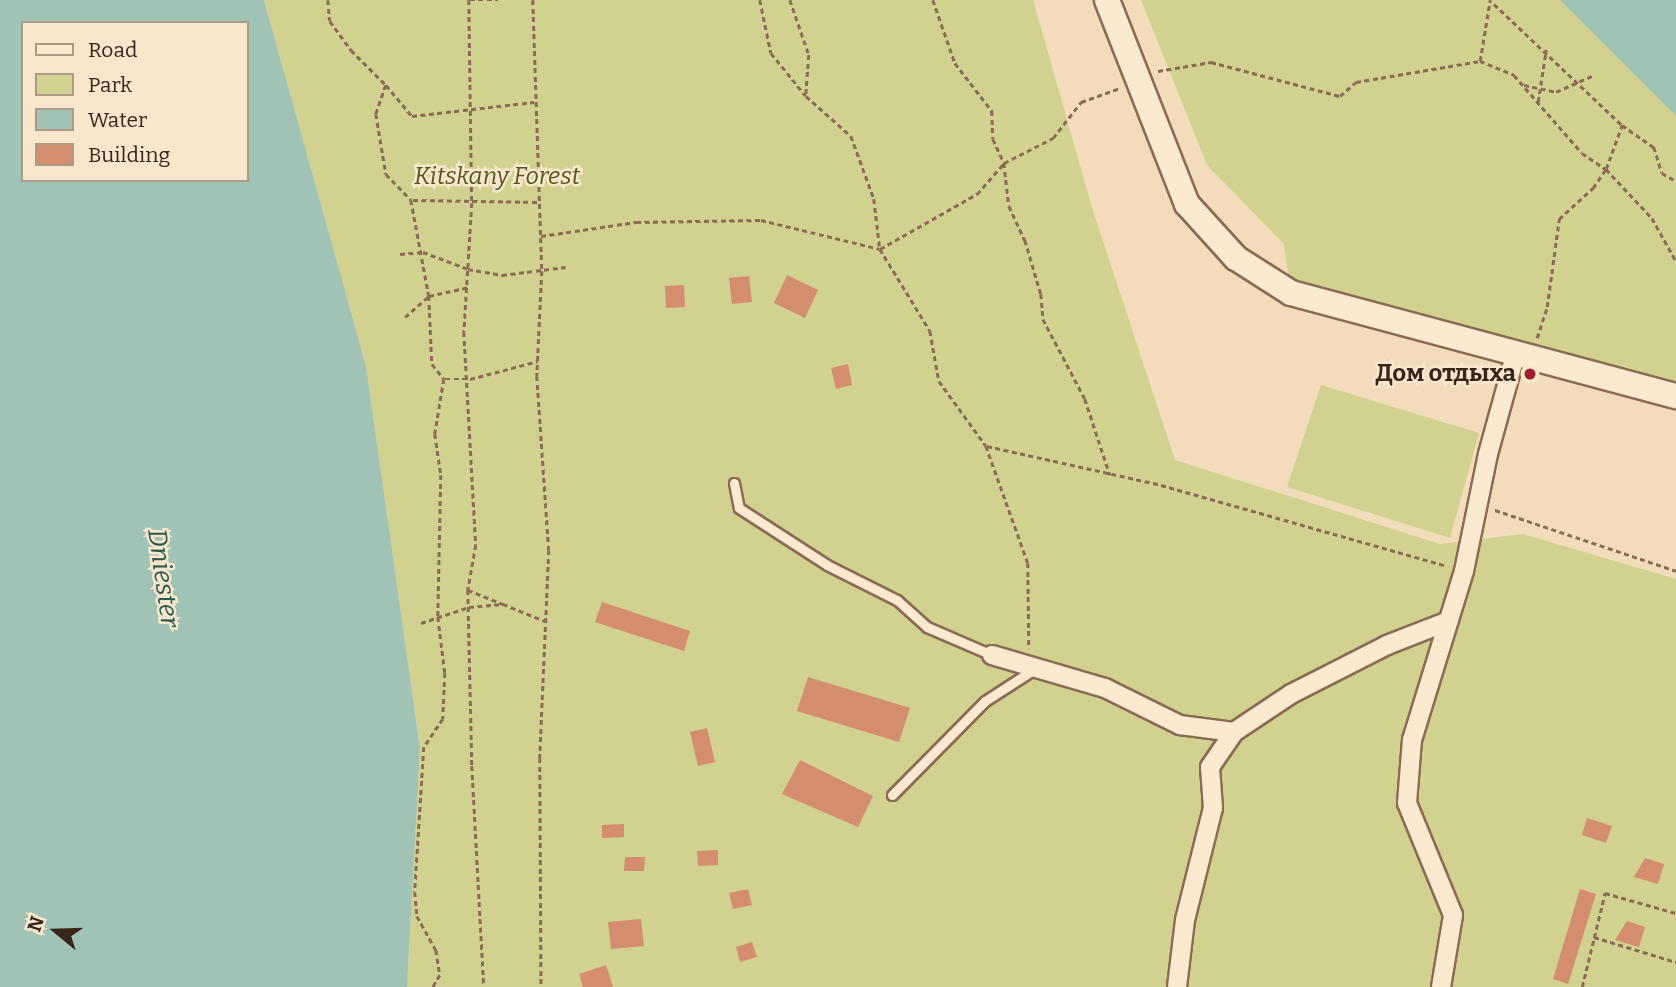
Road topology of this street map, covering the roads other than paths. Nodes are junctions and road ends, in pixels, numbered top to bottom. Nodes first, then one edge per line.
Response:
1 (1107, 0) edge
2 (1524, 358) junction
3 (1676, 396) edge
4 (734, 483) dead end
5 (1446, 622) junction
6 (992, 655) joint
7 (1040, 666) junction
8 (1234, 732) junction
9 (892, 795) dead end
10 (1177, 987) edge
11 (1441, 987) edge

1 - 2 street
2 - 3 street
2 - 5 street
4 - 6 lane
5 - 8 street
5 - 11 street
6 - 7 street
7 - 8 street
7 - 9 lane
8 - 10 street

